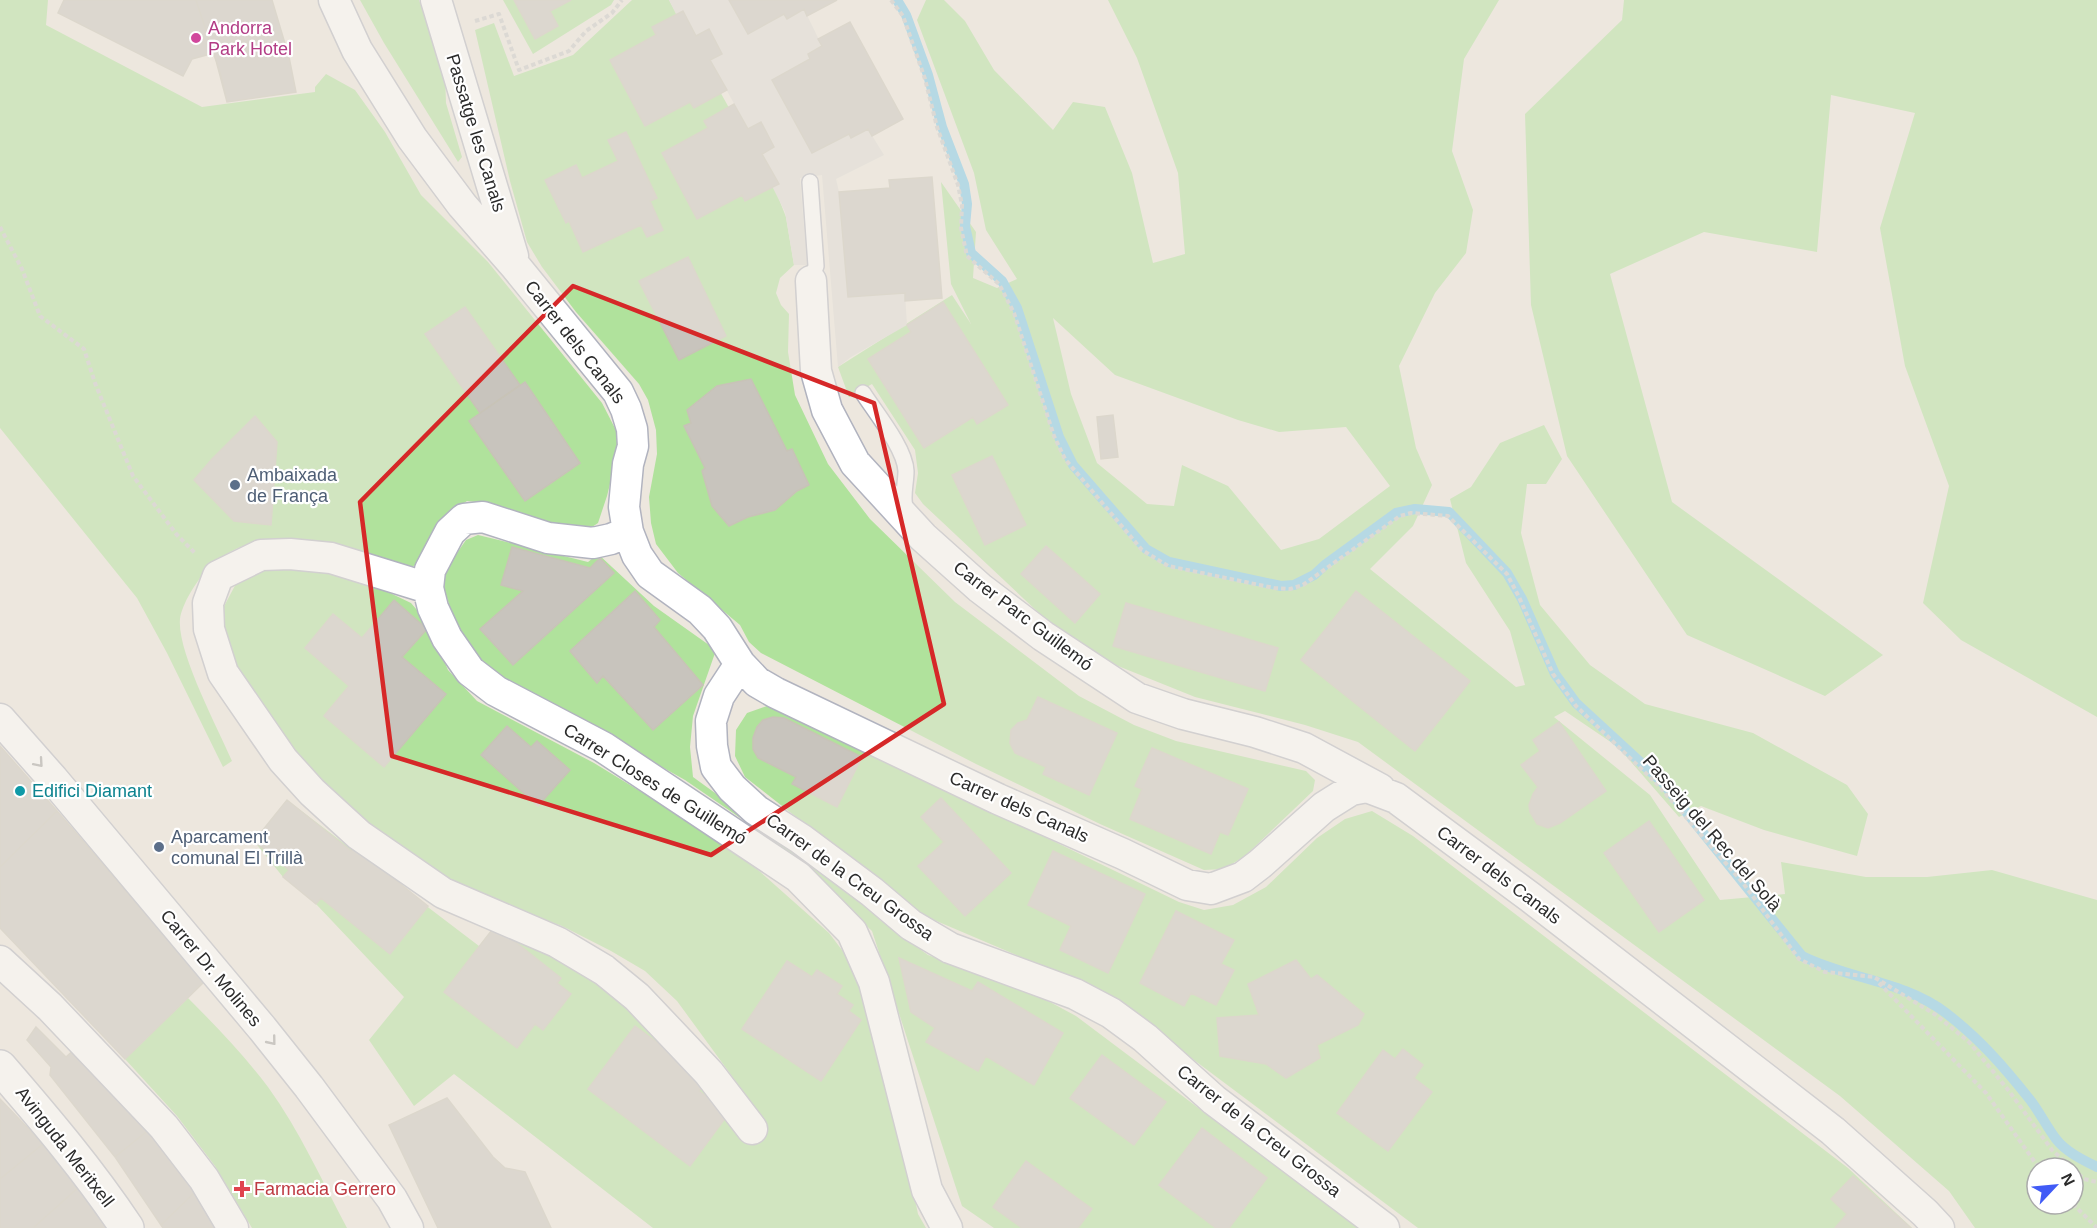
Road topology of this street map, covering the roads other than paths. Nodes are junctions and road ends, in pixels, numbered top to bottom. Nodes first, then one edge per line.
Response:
1 (334, 0) edge
2 (436, 0) edge
3 (810, 182) dead end
4 (516, 267) junction
5 (812, 281) joint
6 (863, 393) dead end
7 (909, 522) junction
8 (628, 532) junction
9 (428, 588) junction
10 (740, 664) junction
11 (0, 719) edge
12 (1396, 798) junction
13 (0, 961) edge
14 (0, 1067) edge
15 (753, 1129) dead end
16 (127, 1228) edge
17 (233, 1228) edge
18 (408, 1228) edge
19 (947, 1228) edge
20 (1384, 1228) edge
21 (1939, 1228) edge

1 - 4 street, Carrer dels Canals
2 - 4 street, Passatge les Canals
3 - 5 lane
4 - 8 street, Carrer dels Canals
5 - 7 street, Carrer Parc Guillemó
6 - 7 lane
7 - 12 street, Carrer Parc Guillemó
8 - 9 street
8 - 10 street, Carrer dels Canals
9 - 15 street
9 - 19 street, Carrer Closes de Guillemó
10 - 12 street, Carrer dels Canals
10 - 20 street, Carrer de la Creu Grossa
11 -> 18 street, Carrer Dr. Molines
12 - 21 street, Carrer dels Canals
13 - 17 street
14 - 16 street, Avinguda Meritxell

